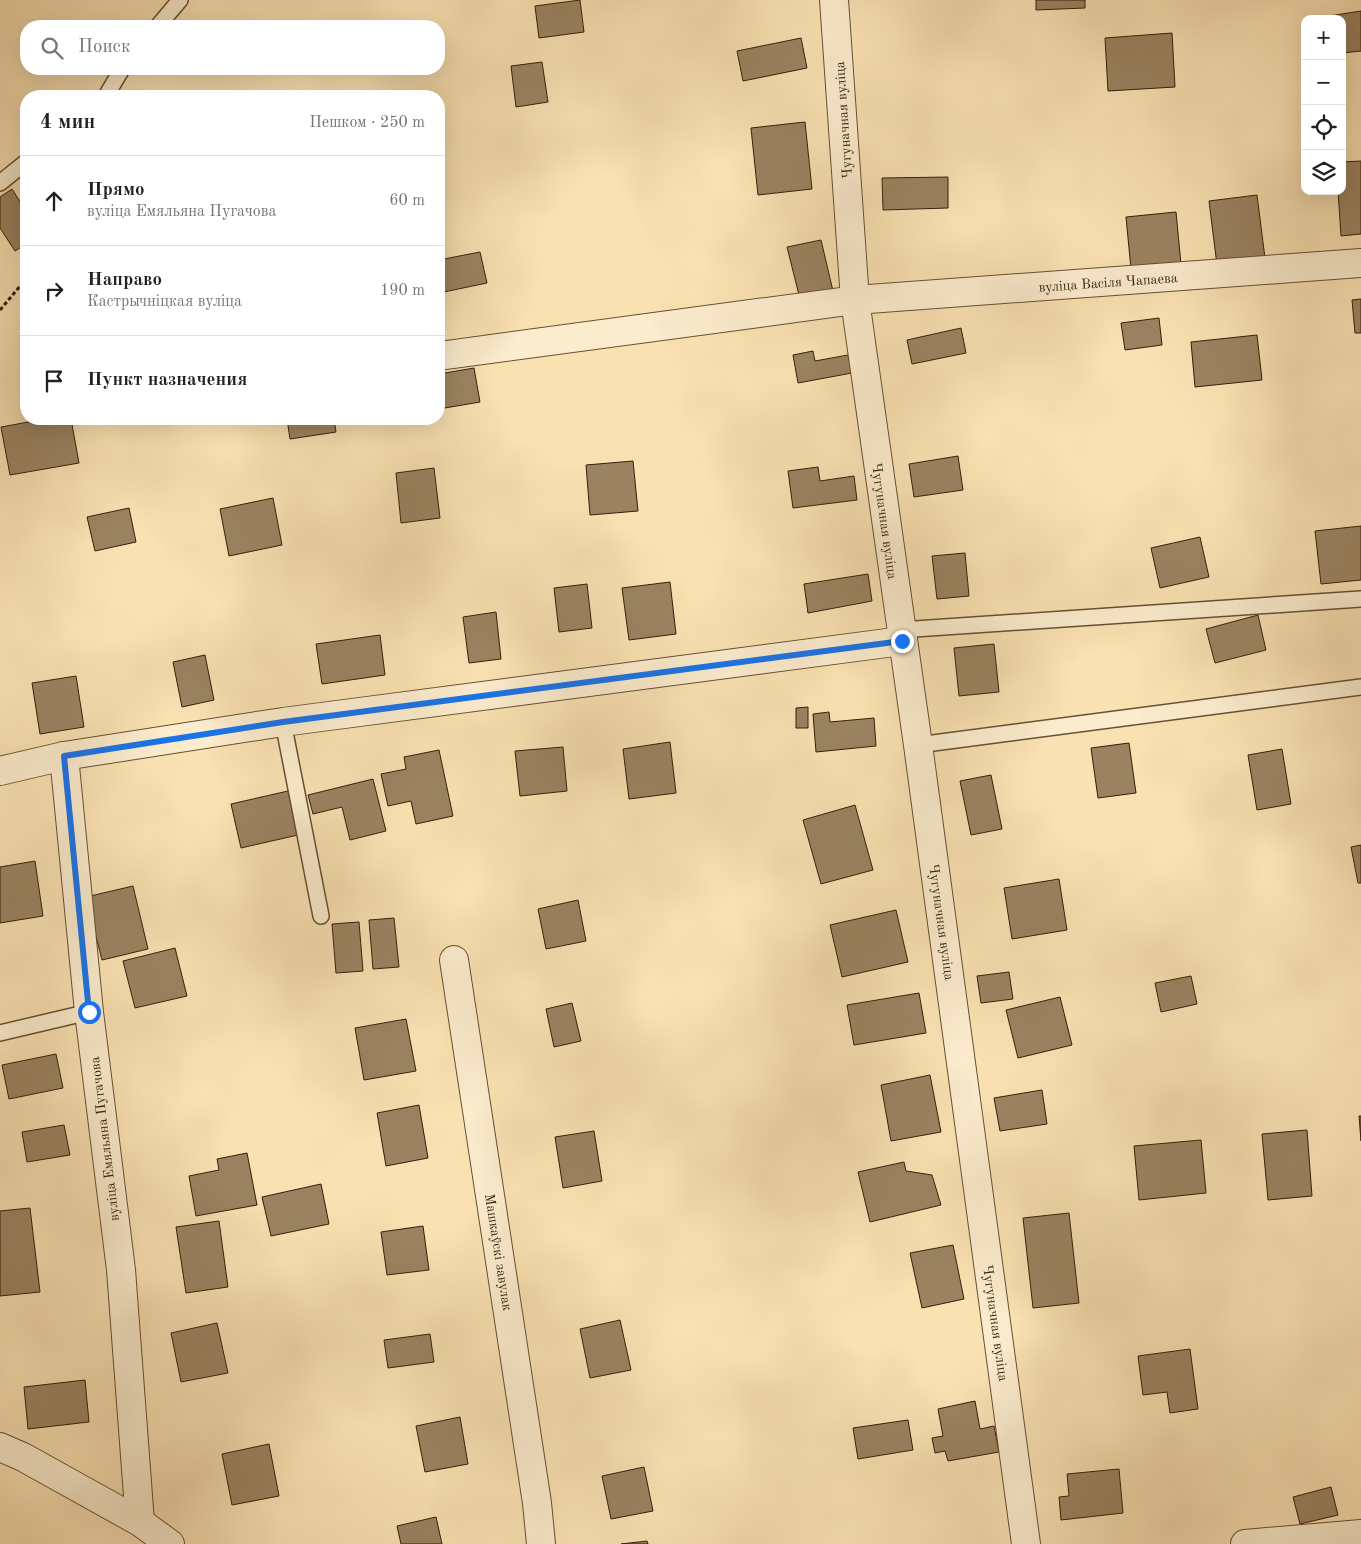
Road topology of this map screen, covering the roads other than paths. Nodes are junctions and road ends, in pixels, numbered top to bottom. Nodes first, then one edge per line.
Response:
1 (180, 0) edge
2 (834, 0) edge
3 (163, 20) edge
4 (118, 75) edge
5 (110, 90) edge
6 (20, 167) edge
7 (0, 183) edge
8 (1361, 263) edge
9 (855, 300) junction
10 (445, 355) edge
11 (1361, 599) edge
12 (901, 636) junction
13 (1361, 687) edge
14 (283, 722) junction
15 (918, 745) junction
16 (64, 756) junction
17 (0, 770) edge
18 (321, 916) dead end
19 (454, 960) dead end
20 (89, 1012) junction
21 (0, 1033) edge
22 (0, 1446) edge
23 (140, 1522) junction
24 (1361, 1534) edge
25 (170, 1544) edge
26 (541, 1544) edge
27 (1026, 1544) edge
28 (1245, 1544) edge

1 - 3 lane
2 - 9 street, Чугуначная вуліца
4 - 5 lane
6 - 7 lane
8 - 9 street, вуліца Васіля Чапаева
9 - 10 street
9 - 12 street, Чугуначная вуліца
11 - 12 lane
12 - 14 street
12 - 15 street, Чугуначная вуліца
13 - 15 lane
14 - 16 street
14 - 18 lane
15 - 27 street, Чугуначная вуліца
16 - 17 street
16 - 20 street, вуліца Емяльяна Пугачова
19 - 26 street, Машкаўскі завулак
20 - 21 lane
20 - 23 street, вуліца Емяльяна Пугачова
22 - 23 street
23 - 25 street
24 - 28 street

